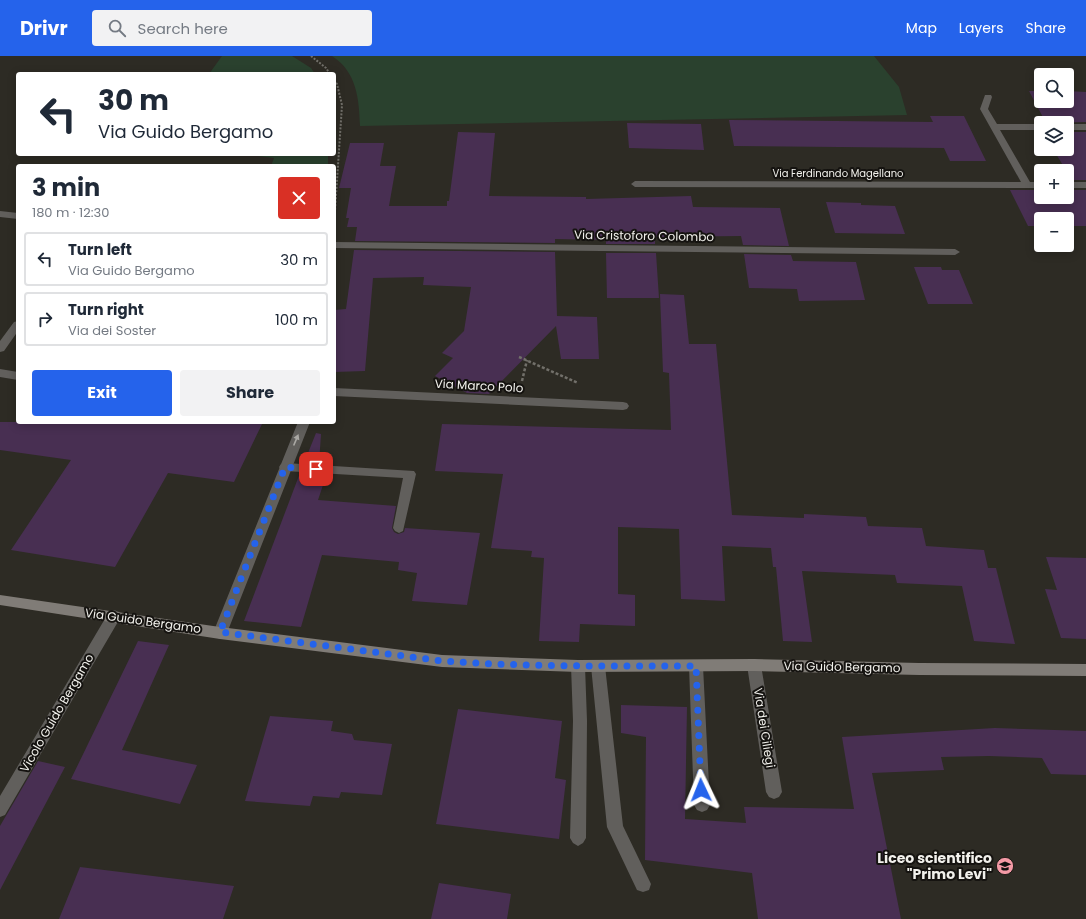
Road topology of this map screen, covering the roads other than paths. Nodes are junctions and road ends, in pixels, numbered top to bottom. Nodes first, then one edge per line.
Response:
1 (988, 98) dead end
2 (995, 127) junction
3 (1034, 127) edge
4 (1074, 127) edge
5 (1086, 127) edge
6 (635, 184) dead end
7 (1027, 185) junction
8 (1034, 185) edge
9 (1074, 185) edge
10 (1086, 185) edge
11 (0, 214) edge
12 (16, 216) edge
13 (336, 245) edge
14 (954, 252) dead end
15 (16, 327) edge
16 (0, 348) edge
17 (0, 374) edge
18 (16, 376) edge
19 (336, 392) edge
20 (623, 406) dead end
21 (303, 424) edge
22 (285, 467) junction
23 (400, 528) dead end
24 (0, 600) edge
25 (114, 616) junction
26 (220, 632) junction
27 (754, 665) junction
28 (578, 666) junction
29 (598, 666) junction
30 (696, 666) junction
31 (1086, 670) edge
32 (774, 792) dead end
33 (702, 805) dead end
34 (0, 810) edge
35 (578, 838) dead end
36 (643, 884) dead end

1 - 2 street
2 - 3 street
2 - 7 street
4 - 5 street
6 - 7 street, Via Ferdinando Magellano
7 - 8 street, Via Ferdinando Magellano
9 - 10 street
11 - 12 street
13 - 14 street, Via Cristoforo Colombo
15 - 16 street
17 - 18 street
19 - 20 street, Via Marco Polo
22 -> 21 street
22 - 23 street
22 - 26 street
24 - 25 main road, Via Guido Bergamo
25 - 26 main road, Via Guido Bergamo
25 - 34 street, Vicolo Guido Bergamo
26 - 28 main road, Via Guido Bergamo
27 - 30 main road, Via Guido Bergamo
27 - 31 main road, Via Guido Bergamo
27 - 32 street, Via dei Ciliegi
28 - 29 main road, Via Guido Bergamo
28 - 35 street
29 - 30 main road, Via Guido Bergamo
29 - 36 street
30 - 33 street

